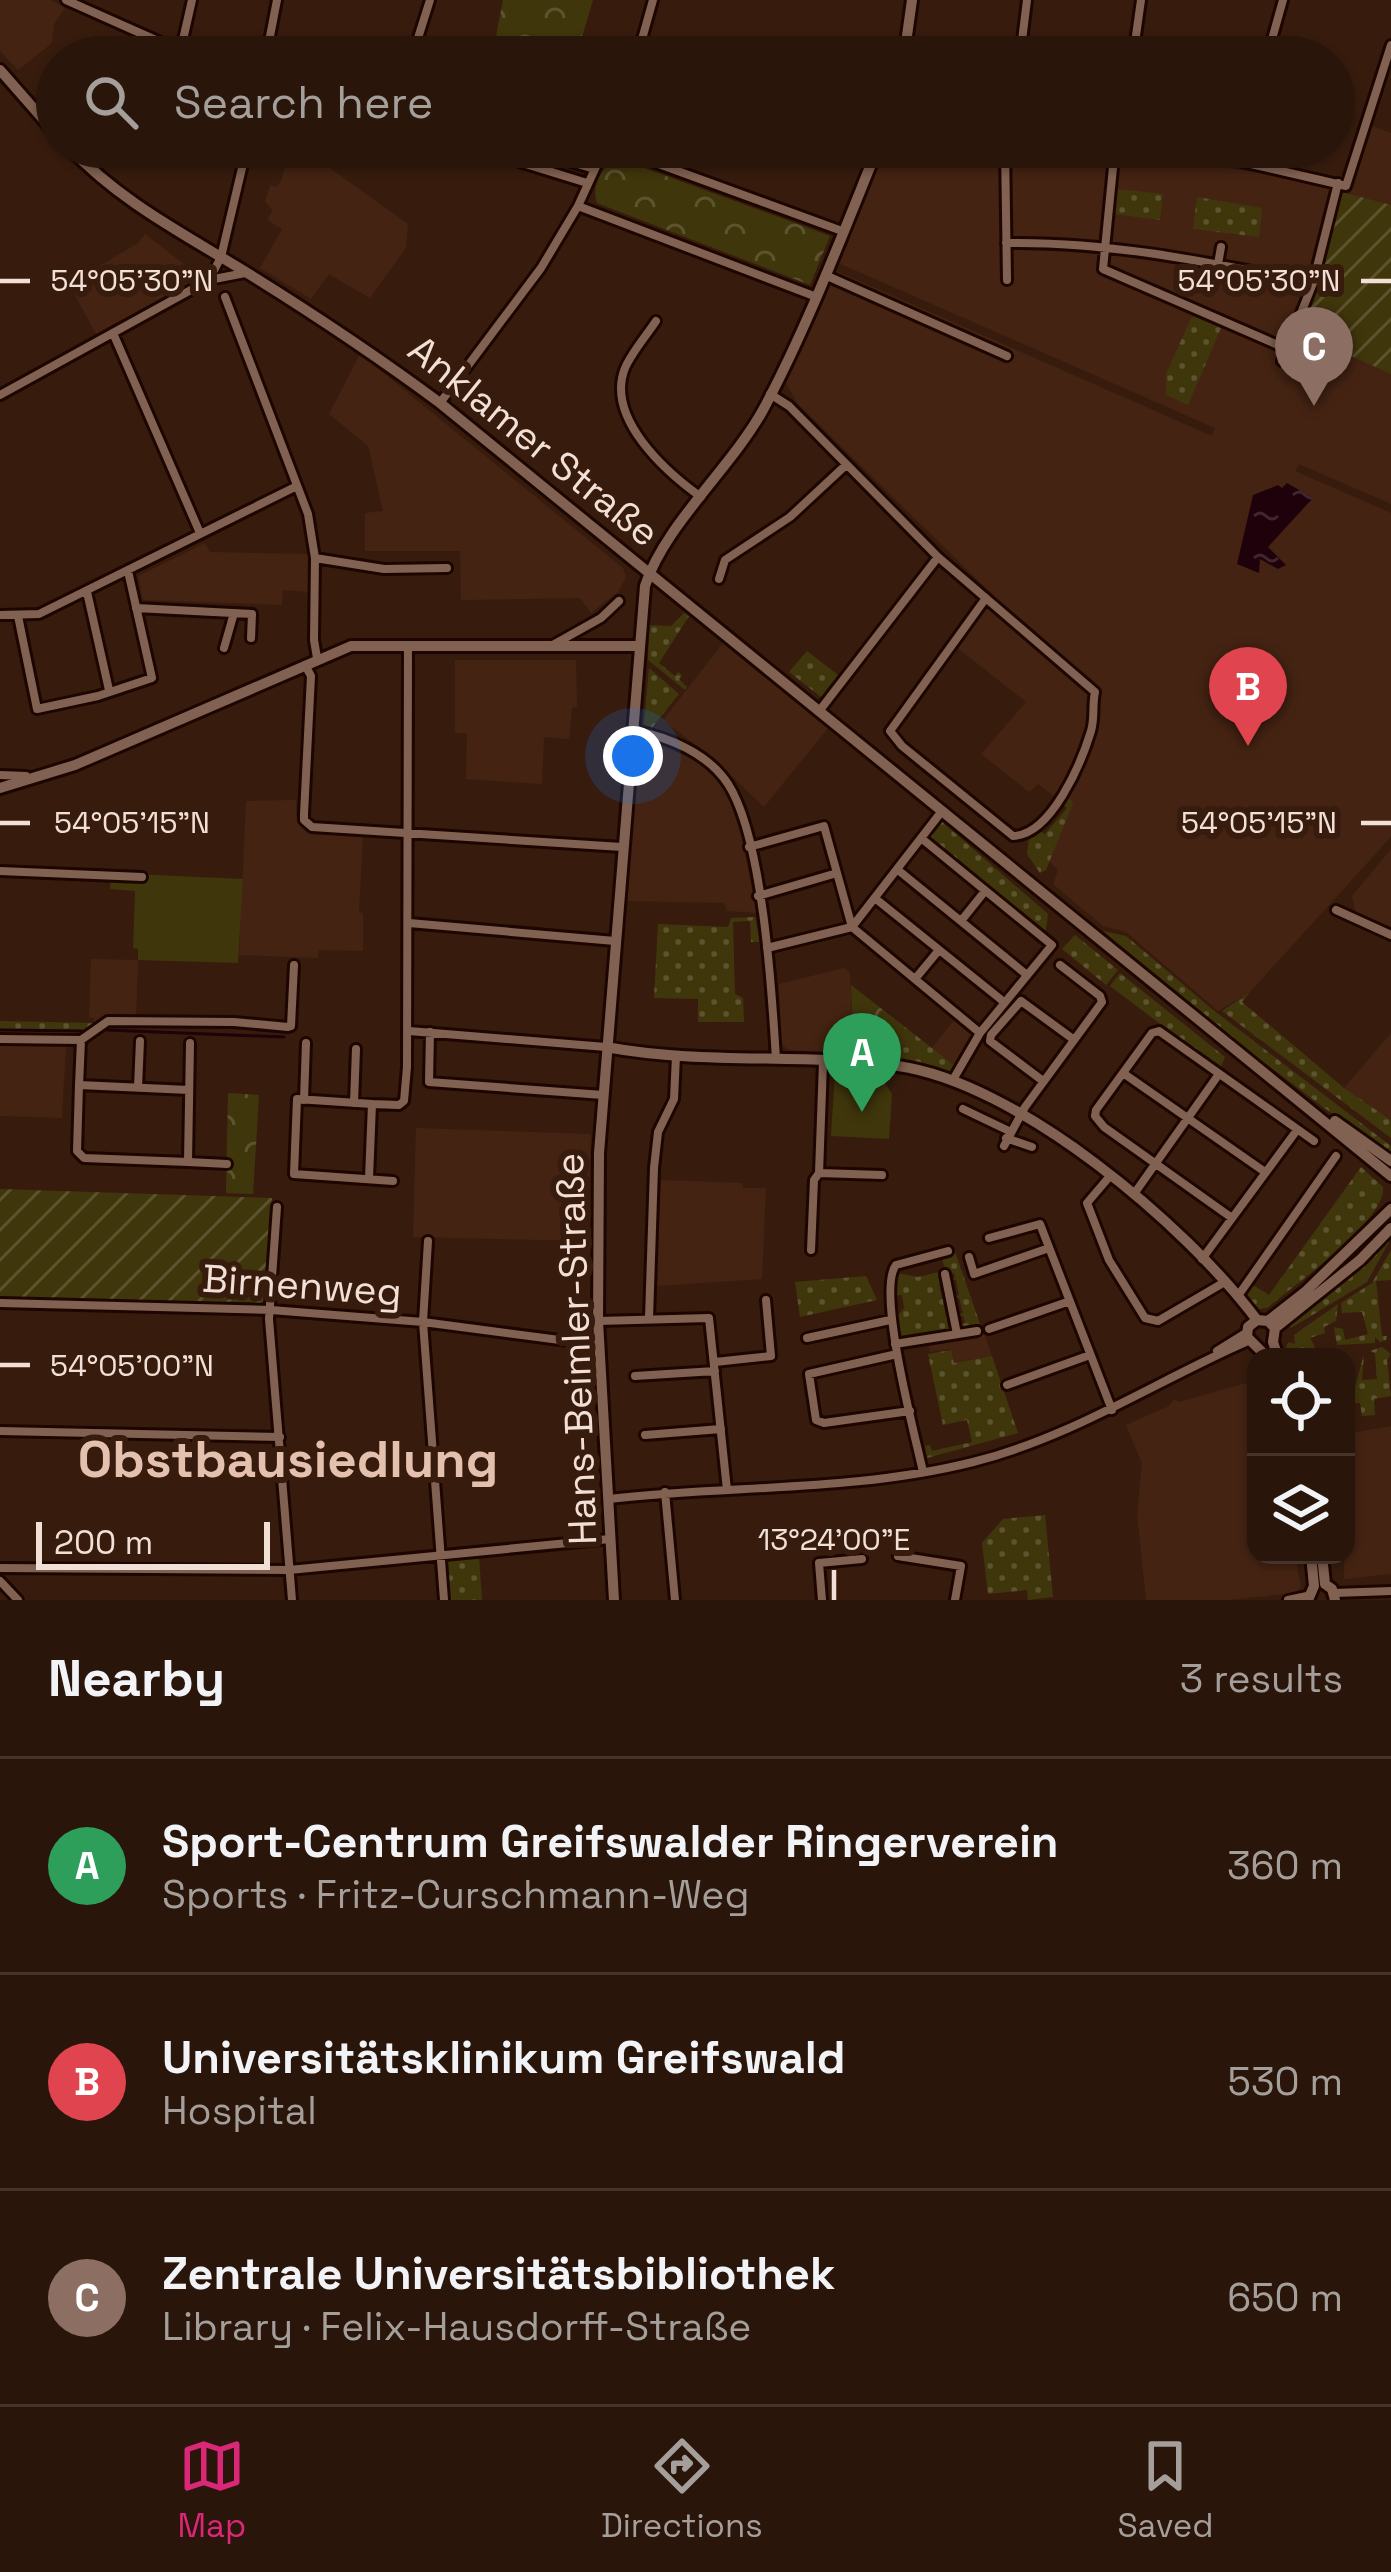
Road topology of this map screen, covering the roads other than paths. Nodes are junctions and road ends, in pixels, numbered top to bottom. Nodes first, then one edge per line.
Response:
1 (67, 0) edge
2 (192, 0) edge
3 (277, 0) edge
4 (430, 0) edge
5 (653, 0) edge
6 (912, 0) edge
7 (1028, 0) edge
8 (1141, 0) edge
9 (1283, 0) edge
10 (145, 36) edge
11 (184, 36) edge
12 (270, 36) edge
13 (419, 36) edge
14 (644, 36) edge
15 (907, 36) edge
16 (1023, 36) edge
17 (1136, 36) edge
18 (1273, 36) edge
19 (1391, 45) edge
20 (1388, 69) edge
21 (0, 70) edge
22 (36, 111) edge
23 (1355, 152) edge
24 (89, 168) edge
25 (242, 168) edge
26 (539, 168) edge
27 (591, 168) edge
28 (667, 168) edge
29 (869, 168) edge
30 (1004, 168) edge
31 (1113, 168) edge
32 (1268, 168) edge
33 (1349, 168) edge
34 (594, 169) joint
35 (587, 183) junction
36 (1342, 185) junction
37 (578, 206) junction
38 (842, 231) junction
39 (1006, 243) junction
40 (1103, 248) junction
41 (1221, 248) dead end
42 (221, 257) junction
43 (1219, 264) junction
44 (246, 272) junction
45 (823, 275) junction
46 (208, 280) junction
47 (1007, 280) dead end
48 (1313, 283) junction
49 (814, 296) junction
50 (225, 297) dead end
51 (656, 321) dead end
52 (112, 333) junction
53 (1287, 349) junction
54 (1007, 356) dead end
55 (1282, 361) dead end
56 (770, 394) junction
57 (0, 395) edge
58 (440, 404) junction
59 (846, 466) junction
60 (298, 485) junction
61 (702, 498) junction
62 (200, 533) junction
63 (938, 557) junction
64 (315, 558) junction
65 (446, 568) dead end
66 (128, 571) junction
67 (650, 572) junction
68 (719, 579) dead end
69 (86, 592) junction
70 (986, 598) junction
71 (619, 601) dead end
72 (136, 608) junction
73 (235, 613) junction
74 (0, 615) edge
75 (18, 616) junction
76 (250, 638) dead end
77 (408, 645) junction
78 (549, 646) junction
79 (638, 646) junction
80 (224, 648) dead end
81 (311, 661) junction
82 (110, 690) junction
83 (820, 710) junction
84 (632, 730) junction
85 (0, 775) edge
86 (39, 777) junction
87 (0, 788) edge
88 (943, 810) junction
89 (406, 833) junction
90 (921, 838) junction
91 (622, 847) junction
92 (749, 847) junction
93 (898, 870) junction
94 (0, 872) edge
95 (837, 873) junction
96 (142, 877) dead end
97 (985, 891) junction
98 (758, 896) junction
99 (876, 898) junction
100 (1336, 910) dead end
101 (961, 921) junction
102 (409, 923) junction
103 (852, 927) junction
104 (1391, 935) edge
105 (615, 941) junction
106 (766, 948) junction
107 (939, 950) junction
108 (295, 965) dead end
109 (1060, 965) dead end
110 (1027, 975) junction
111 (915, 979) junction
112 (1004, 1002) junction
113 (409, 1030) junction
114 (430, 1032) junction
115 (980, 1033) junction
116 (1073, 1039) junction
117 (0, 1040) edge
118 (80, 1040) junction
119 (140, 1041) dead end
120 (190, 1042) dead end
121 (306, 1043) dead end
122 (607, 1047) junction
123 (356, 1049) dead end
124 (676, 1054) junction
125 (776, 1060) junction
126 (823, 1063) junction
127 (1266, 1071) junction
128 (1123, 1073) junction
129 (1220, 1074) junction
130 (954, 1078) junction
131 (1042, 1081) junction
132 (79, 1085) junction
133 (138, 1087) junction
134 (189, 1090) junction
135 (603, 1095) junction
136 (304, 1100) junction
137 (354, 1103) junction
138 (372, 1104) junction
139 (963, 1108) dead end
140 (1022, 1112) junction
141 (1187, 1118) junction
142 (1297, 1130) junction
143 (1006, 1138) junction
144 (1314, 1141) dead end
145 (1032, 1147) dead end
146 (1336, 1156) dead end
147 (1391, 1161) edge
148 (188, 1162) junction
149 (1155, 1162) junction
150 (227, 1164) dead end
151 (1265, 1172) junction
152 (819, 1173) junction
153 (882, 1175) dead end
154 (1110, 1176) junction
155 (1391, 1176) edge
156 (369, 1178) junction
157 (393, 1181) dead end
158 (1133, 1195) junction
159 (277, 1207) dead end
160 (1391, 1209) edge
161 (1232, 1218) junction
162 (1391, 1228) edge
163 (989, 1238) dead end
164 (428, 1241) dead end
165 (1049, 1248) junction
166 (811, 1250) dead end
167 (948, 1251) dead end
168 (969, 1257) dead end
169 (1202, 1259) junction
170 (945, 1274) dead end
171 (1223, 1283) junction
172 (1238, 1295) junction
173 (766, 1300) dead end
174 (1070, 1301) junction
175 (0, 1303) edge
176 (271, 1310) junction
177 (649, 1318) junction
178 (890, 1320) junction
179 (598, 1321) junction
180 (423, 1322) junction
181 (989, 1329) dead end
182 (977, 1330) dead end
183 (1260, 1330) junction
184 (957, 1334) junction
185 (807, 1338) dead end
186 (598, 1345) junction
187 (1263, 1348) edge
188 (1272, 1348) edge
189 (897, 1349) junction
190 (1090, 1354) junction
191 (714, 1367) junction
192 (635, 1376) dead end
193 (1007, 1384) dead end
194 (910, 1411) junction
195 (1112, 1411) junction
196 (721, 1430) junction
197 (0, 1431) edge
198 (645, 1435) dead end
199 (280, 1436) junction
200 (923, 1472) junction
201 (727, 1490) junction
202 (665, 1492) junction
203 (608, 1499) junction
204 (610, 1539) junction
205 (898, 1556) dead end
206 (441, 1558) junction
207 (862, 1559) dead end
208 (1314, 1564) edge
209 (1322, 1564) edge
210 (0, 1568) edge
211 (289, 1570) junction
212 (0, 1581) edge
213 (1391, 1591) edge
214 (1323, 1594) edge
215 (18, 1600) edge
216 (292, 1600) edge
217 (444, 1600) edge
218 (614, 1600) edge
219 (675, 1600) edge
220 (822, 1600) edge
221 (956, 1600) edge
222 (1288, 1600) edge

1 - 10 street
2 - 11 street
3 - 12 street
4 - 13 street
5 - 14 street
6 - 15 main road
7 - 16 street
8 - 17 street
9 - 18 street
19 - 20 street
20 - 23 street
21 - 22 main road
24 - 42 main road, Anklamer Straße
25 - 42 street
26 - 35 street
27 - 34 street
28 - 38 street
29 - 38 main road
30 - 39 street
31 - 40 street
32 - 36 street
33 - 36 street
34 - 35 street
35 - 37 street
36 - 48 street
37 - 49 street
37 - 58 street
38 - 45 main road
39 - 40 street
39 - 47 street
40 - 43 street
40 - 53 street
41 - 43 street
42 - 44 main road, Anklamer Straße
42 - 46 street
43 - 48 street
44 - 46 street
44 - 58 main road, Anklamer Straße
45 - 49 main road
45 - 54 street
46 - 52 street
48 - 53 street
49 - 56 main road
50 - 60 street
51 - 61 street
52 - 57 street
52 - 62 street
53 - 55 street
56 - 59 street
56 - 61 main road
58 - 67 main road, Anklamer Straße
59 - 63 street
59 - 68 street
60 - 62 street
60 - 64 street
61 - 67 main road
62 - 66 street
63 - 70 street
63 - 83 street
64 - 65 street
64 - 81 street
66 - 69 street
66 - 72 street
67 - 79 main road, Hans-Beimler-Straße
67 - 83 main road, Anklamer Straße
69 - 75 street
69 - 82 street
70 - 70 street
71 - 78 street
72 - 73 street
72 - 82 street
73 - 76 street
73 - 80 street
74 - 75 street
75 - 82 street
77 - 78 main road
77 - 81 main road
77 - 89 street
78 - 79 main road
79 - 84 main road, Hans-Beimler-Straße
81 - 86 main road
81 - 89 street
83 - 88 main road, Anklamer Straße
84 - 91 main road, Hans-Beimler-Straße
84 - 92 street
85 - 86 street
86 - 87 main road
88 - 90 street
88 - 127 main road, Anklamer Straße
89 - 91 street
89 - 102 street
90 - 93 street
90 - 97 street
91 - 105 main road, Hans-Beimler-Straße
92 - 95 street
92 - 98 street
93 - 99 street
93 - 101 street
94 - 96 street
95 - 98 street
95 - 103 street
97 - 101 street
97 - 110 street
98 - 106 street
99 - 103 street
99 - 107 street
100 - 104 street
101 - 110 street
102 - 105 street
102 - 113 street
103 - 106 street
103 - 111 street
105 - 122 main road, Hans-Beimler-Straße
106 - 125 street
107 - 111 street
107 - 112 street
108 - 118 street
109 - 116 street
110 - 112 street
111 - 115 street
112 - 115 street
113 - 114 street
113 - 138 street
114 - 122 street
114 - 135 street, Hans-Beimler-Straße
115 - 130 street
116 - 131 street
116 - 131 street
117 - 118 street
118 - 132 street
119 - 133 street
120 - 134 street
121 - 136 street
122 - 124 main road
122 - 135 main road, Hans-Beimler-Straße
123 - 137 street
124 - 125 main road
124 - 177 street, Hans-Beimler-Straße
125 - 126 main road
126 - 130 main road
126 - 152 street
127 - 147 main road, Anklamer Straße
127 - 155 main road, Anklamer Straße
128 - 129 street
128 - 141 street
128 - 149 street
129 - 141 street
129 - 142 street
130 - 140 main road
131 - 140 street
132 - 133 street
132 - 148 street
133 - 134 street
134 - 148 street
135 - 179 main road, Hans-Beimler-Straße
136 - 137 street
136 - 156 street
137 - 138 street
138 - 156 street
139 - 143 street
140 - 143 street
140 - 154 main road
141 - 149 street
141 - 151 street
142 - 144 street
142 - 151 street
143 - 145 street
146 - 172 street
148 - 150 street
149 - 158 street
149 - 161 street
151 - 161 street
152 - 153 street
152 - 166 street
154 - 158 main road
154 - 171 street
156 - 157 street
158 - 169 main road
159 - 176 street
160 - 183 main road
161 - 169 street
162 - 183 main road
163 - 165 street
164 - 180 street
165 - 168 street
165 - 174 street
167 - 178 street
169 - 171 main road
170 - 184 street
171 - 172 main road
172 - 183 main road
173 - 191 street
174 - 181 street
174 - 190 street
175 - 176 street, Birnenweg
176 - 180 street, Birnenweg
176 - 199 street
177 - 179 street
177 - 191 street
178 - 185 street
178 - 189 street
179 - 186 main road, Hans-Beimler-Straße
180 - 186 street, Birnenweg
180 - 206 street
182 - 184 street
183 - 187 main road
183 - 188 main road
183 - 195 street
184 - 189 street
186 - 203 main road, Hans-Beimler-Straße
189 - 194 street
189 - 194 street
190 - 193 street
190 - 195 street
191 - 192 street
191 - 196 street
194 - 200 street
195 - 200 street
196 - 198 street
196 - 201 street
197 - 199 street
199 - 211 street
200 - 201 street
201 - 202 street
202 - 203 street
202 - 219 street
203 - 204 main road, Hans-Beimler-Straße
204 - 206 street
204 - 218 main road, Hans-Beimler-Straße
205 - 221 street
206 - 211 street
206 - 217 street
207 - 220 street
208 - 214 main road
209 - 214 main road
210 - 211 street
211 - 216 street
212 - 215 street
213 - 214 street
214 - 222 street

